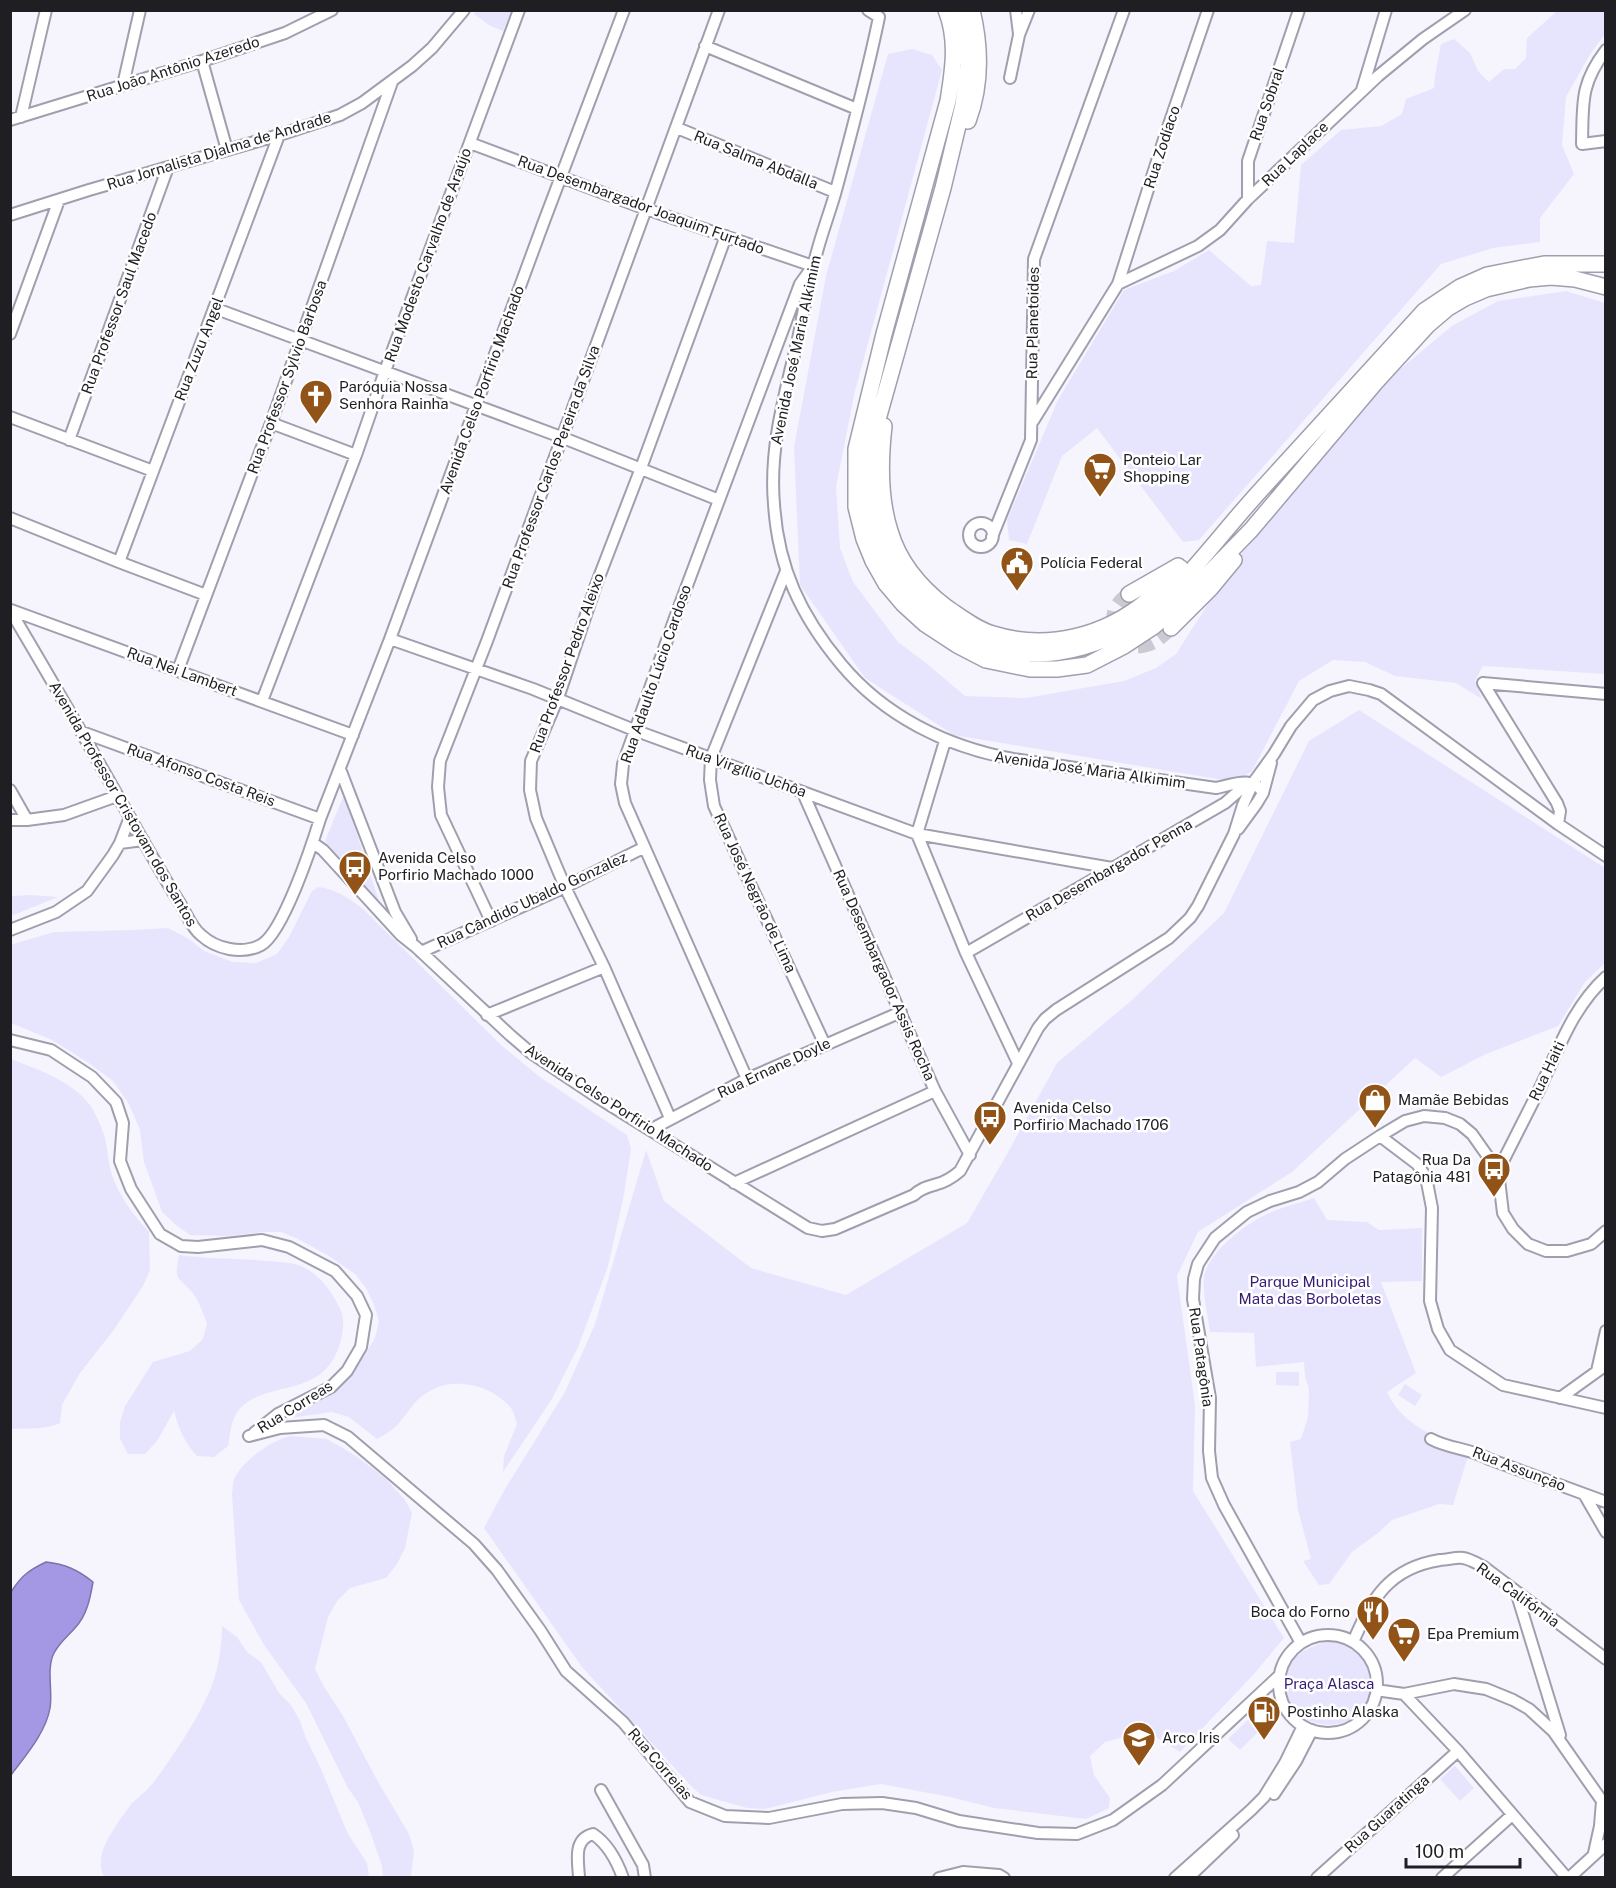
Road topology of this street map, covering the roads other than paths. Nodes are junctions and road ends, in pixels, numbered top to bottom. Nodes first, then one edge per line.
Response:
1 (45, 10) edge
2 (140, 10) edge
3 (332, 10) edge
4 (465, 10) edge
5 (519, 10) edge
6 (624, 10) edge
7 (719, 10) edge
8 (868, 10) edge
9 (946, 10) edge
10 (962, 10) edge
11 (972, 10) edge
12 (1016, 10) edge
13 (1029, 10) edge
14 (1124, 10) edge
15 (1208, 10) edge
16 (1299, 10) edge
17 (1386, 10) edge
18 (1465, 10) edge
19 (1019, 35) junction
20 (705, 46) junction
21 (1605, 50) edge
22 (202, 61) junction
23 (1010, 78) dead end
24 (392, 82) junction
25 (123, 85) junction
26 (1362, 90) junction
27 (857, 110) junction
28 (16, 119) edge
29 (677, 128) junction
30 (279, 135) junction
31 (1605, 141) edge
32 (470, 143) junction
33 (227, 150) junction
34 (168, 167) junction
35 (560, 177) junction
36 (944, 188) junction
37 (835, 192) junction
38 (1248, 199) junction
39 (59, 200) junction
40 (646, 209) junction
41 (10, 215) edge
42 (726, 236) junction
43 (1569, 264) junction
44 (1605, 264) edge
45 (813, 266) junction
46 (1605, 272) edge
47 (1118, 284) junction
48 (1605, 287) edge
49 (214, 308) junction
50 (10, 334) edge
51 (300, 340) junction
52 (385, 371) junction
53 (889, 380) junction
54 (476, 405) junction
55 (10, 417) edge
56 (271, 423) junction
57 (1032, 423) junction
58 (561, 437) junction
59 (69, 440) junction
60 (356, 455) junction
61 (641, 468) junction
62 (153, 471) junction
63 (719, 500) junction
64 (1273, 505) junction
65 (10, 518) edge
66 (1232, 522) junction
67 (992, 537) dead end
68 (1189, 560) junction
69 (119, 562) junction
70 (786, 571) junction
71 (1129, 594) tunnel mouth
72 (206, 596) junction
73 (11, 610) edge
74 (1171, 628) tunnel mouth
75 (390, 639) junction
76 (475, 667) junction
77 (178, 670) junction
78 (1605, 694) edge
79 (558, 698) junction
80 (262, 701) junction
81 (634, 730) junction
82 (82, 732) junction
83 (353, 735) junction
84 (945, 741) junction
85 (1274, 754) junction
86 (711, 758) junction
87 (340, 769) junction
88 (1251, 783) junction
89 (1216, 788) junction
90 (10, 790) edge
91 (803, 793) junction
92 (117, 796) junction
93 (1231, 797) junction
94 (1260, 798) junction
95 (1243, 805) junction
96 (130, 817) junction
97 (27, 819) junction
98 (320, 819) junction
99 (10, 820) edge
100 (1558, 824) junction
101 (917, 834) junction
102 (1234, 834) junction
103 (143, 840) junction
104 (120, 843) junction
105 (313, 843) junction
106 (643, 848) junction
107 (1605, 856) edge
108 (1112, 868) junction
109 (565, 887) junction
110 (491, 921) junction
111 (10, 930) edge
112 (419, 950) junction
113 (966, 953) junction
114 (604, 967) junction
115 (1605, 977) edge
116 (901, 1012) junction
117 (487, 1015) junction
118 (10, 1040) edge
119 (825, 1045) junction
120 (1018, 1064) junction
121 (747, 1079) junction
122 (935, 1090) junction
123 (670, 1118) junction
124 (650, 1130) junction
125 (1380, 1136) junction
126 (970, 1155) junction
127 (1497, 1171) junction
128 (734, 1183) junction
129 (1605, 1232) edge
130 (1605, 1331) edge
131 (1601, 1368) edge
132 (1560, 1398) junction
133 (1605, 1408) edge
134 (249, 1436) joint
135 (1431, 1439) dead end
136 (1584, 1494) junction
137 (1605, 1502) edge
138 (1605, 1532) edge
139 (1518, 1595) junction
140 (1353, 1642) junction
141 (1301, 1643) junction
142 (1605, 1659) edge
143 (1280, 1675) junction
144 (1376, 1690) junction
145 (1404, 1694) junction
146 (1307, 1728) junction
147 (1563, 1744) junction
148 (1458, 1751) junction
149 (601, 1790) dead end
150 (1512, 1815) junction
151 (1605, 1844) edge
152 (1594, 1853) junction
153 (579, 1877) edge
154 (623, 1878) edge
155 (645, 1878) edge
156 (939, 1878) edge
157 (1004, 1878) edge
158 (1175, 1878) edge
159 (1188, 1878) edge
160 (1317, 1878) edge
161 (1442, 1878) edge
162 (1568, 1878) edge

1 - 28 street
2 - 25 street
3 - 22 street, Rua João Antônio Azeredo
4 - 24 street, Rua Jornalista Djalma de Andrade
5 - 32 street, Rua Modesto Carvalho de Araújo
6 - 35 street, Avenida Celso Porfirio Machado
7 - 20 street, Rua Professor Carlos Pereira da Silva
8 - 27 street, Avenida José Maria Alkimim
9 - 64 highway
10 - 36 highway
11 - 36 highway
12 - 19 street
13 - 19 street
14 - 57 street, Rua Planetoides
15 - 47 street, Rua Zodíaco
16 - 38 street, Rua Sobral
17 - 26 street
18 - 26 street, Rua Laplace
19 - 23 street
20 - 27 street
20 - 29 street, Rua Professor Carlos Pereira da Silva
21 - 31 street
22 - 25 street, Rua João Antônio Azeredo
22 - 33 street
24 - 30 street, Rua Jornalista Djalma de Andrade
24 - 51 street, Rua Professor Sylvio Barbosa
25 - 28 street, Rua João Antônio Azeredo
26 - 38 street, Rua Laplace
27 - 37 street, Avenida José Maria Alkimim
29 - 37 street, Rua Salma Abdalla
29 - 40 street, Rua Professor Carlos Pereira da Silva
30 - 33 street, Rua Jornalista Djalma de Andrade
30 - 49 street, Rua Zuzu Angel
32 - 35 street, Rua Desembargador Joaquim Furtado
32 - 52 street, Rua Modesto Carvalho de Araújo
33 - 34 street, Rua Jornalista Djalma de Andrade
34 - 39 street, Rua Jornalista Djalma de Andrade
34 - 59 street, Rua Professor Saul Macedo
35 - 40 street, Rua Desembargador Joaquim Furtado
35 - 54 street, Avenida Celso Porfirio Machado
36 - 53 highway
37 - 45 street, Avenida José Maria Alkimim
38 - 47 street, Rua Laplace
39 - 41 street, Rua Jornalista Djalma de Andrade
39 - 50 street
40 - 42 street, Rua Desembargador Joaquim Furtado
40 - 58 street, Rua Professor Carlos Pereira da Silva
42 - 45 street, Rua Desembargador Joaquim Furtado
42 - 61 street, Rua Professor Pedro Aleixo
43 - 44 highway
43 - 46 highway
43 - 66 highway
45 - 63 street, Rua Adaulto Lúcio Cardoso
45 - 70 street, Avenida José Maria Alkimim
47 - 57 street, Rua Zodíaco
48 - 64 highway
49 - 51 street
49 - 62 street, Rua Zuzu Angel
51 - 52 street
51 - 56 street, Rua Professor Sylvio Barbosa
52 - 54 street
52 - 60 street, Rua Modesto Carvalho de Araújo
53 - 66 highway
53 - 68 highway
54 - 58 street
54 - 75 street, Avenida Celso Porfirio Machado
55 - 59 street
56 - 60 street
56 - 72 street, Rua Professor Sylvio Barbosa
57 - 67 street, Rua Planetoides
58 - 61 street
58 - 76 street, Rua Professor Carlos Pereira da Silva
59 - 62 street
60 - 80 street, Rua Modesto Carvalho de Araújo
61 - 63 street
61 - 79 street, Rua Professor Pedro Aleixo
62 - 69 street, Rua Zuzu Angel
63 - 81 street, Rua Adaulto Lúcio Cardoso
64 - 74 highway
65 - 69 street
66 - 68 highway
68 - 71 highway
69 - 72 street
70 - 84 street, Avenida José Maria Alkimim
70 - 86 street, Rua José Negrão de Lima
72 - 77 street, Rua Professor Sylvio Barbosa
73 - 77 street, Rua Nei Lambert
73 - 82 street, Avenida Professor Cristovam dos Santos
75 - 76 street, Rua Virgílio Uchôa
75 - 83 street, Avenida Celso Porfirio Machado
76 - 79 street, Rua Virgílio Uchôa
76 - 110 street, Rua Professor Carlos Pereira da Silva
77 - 80 street, Rua Nei Lambert
78 - 100 street
79 - 81 street, Rua Virgílio Uchôa
79 - 109 street, Rua Professor Pedro Aleixo
80 - 83 street, Rua Nei Lambert
81 - 86 street, Rua Virgílio Uchôa
81 - 106 street, Rua Adaulto Lúcio Cardoso
82 - 92 street, Avenida Professor Cristovam dos Santos
82 - 98 street, Rua Afonso Costa Reis
83 - 87 street, Avenida Celso Porfirio Machado
84 - 89 street, Avenida José Maria Alkimim
84 - 101 street
85 - 88 street
85 - 94 street
85 - 100 street
86 - 91 street, Rua Virgílio Uchôa
86 - 119 street, Rua José Negrão de Lima
87 - 98 street, Avenida Celso Porfirio Machado
87 - 112 street, Avenida Celso Porfirio Machado
88 - 89 street, Avenida José Maria Alkimim
88 - 93 street, Rua Desembargador Penna
88 - 94 street
88 - 95 street
89 - 93 street, Avenida José Maria Alkimim
90 - 97 street
91 - 101 street, Rua Virgílio Uchôa
91 - 116 street, Rua Desembargador Assis Rocha
92 - 96 street, Avenida Professor Cristovam dos Santos
92 - 97 street
93 - 95 street, Avenida José Maria Alkimim
93 - 108 street, Rua Desembargador Penna
94 - 95 street
94 - 102 street
95 - 102 street
96 - 103 street, Avenida Professor Cristovam dos Santos
96 - 104 street
97 - 99 street
98 - 105 street, Avenida Celso Porfirio Machado
100 - 107 street
101 - 108 street, Rua Virgílio Uchôa
101 - 113 street
102 - 120 street
103 - 104 street
103 - 105 street, Avenida Professor Cristovam dos Santos
104 - 111 street
105 - 112 street, Avenida Celso Porfirio Machado
106 - 109 street, Rua Cândido Ubaldo Gonzalez
106 - 121 street, Rua Adaulto Lúcio Cardoso
108 - 113 street, Rua Desembargador Penna
109 - 110 street, Rua Cândido Ubaldo Gonzalez
109 - 114 street, Rua Professor Pedro Aleixo
110 - 112 street, Rua Cândido Ubaldo Gonzalez
112 - 117 street, Avenida Celso Porfirio Machado
113 - 120 street
114 - 117 street
114 - 123 street, Rua Professor Pedro Aleixo
115 - 127 street, Rua Haiti
116 - 119 street, Rua Ernane Doyle
116 - 122 street, Rua Desembargador Assis Rocha
117 - 124 street, Avenida Celso Porfirio Machado
118 - 134 street, Rua Correas
119 - 121 street, Rua Ernane Doyle
120 - 126 street
121 - 123 street, Rua Ernane Doyle
122 - 126 street, Rua Desembargador Assis Rocha
122 - 128 street
123 - 124 street, Rua Ernane Doyle
124 - 128 street, Avenida Celso Porfirio Machado
125 - 127 street, Rua Patagônia
125 - 132 street
125 - 141 street, Rua Patagônia
126 - 128 street, Avenida Celso Porfirio Machado
127 - 129 street, Rua Patagônia
130 - 131 street
131 - 132 street
132 - 133 street
134 - 143 street, Rua Correias
135 - 136 street, Rua Assunção
136 - 137 street, Rua Assunção
136 - 138 street
139 - 140 street, Rua Califórnia
139 - 142 street, Rua Califórnia
139 - 147 street
140 - 141 street
140 - 144 street
141 - 143 street
143 - 146 street
144 - 145 street
144 - 146 street
145 - 147 street
145 - 148 street
146 - 158 street
146 - 159 street
147 - 152 street
148 - 150 street
148 - 160 street, Rua Guaratinga
149 - 155 street
150 - 161 street
150 - 162 street
151 - 152 street
152 - 162 street
153 - 154 street
156 - 157 street

